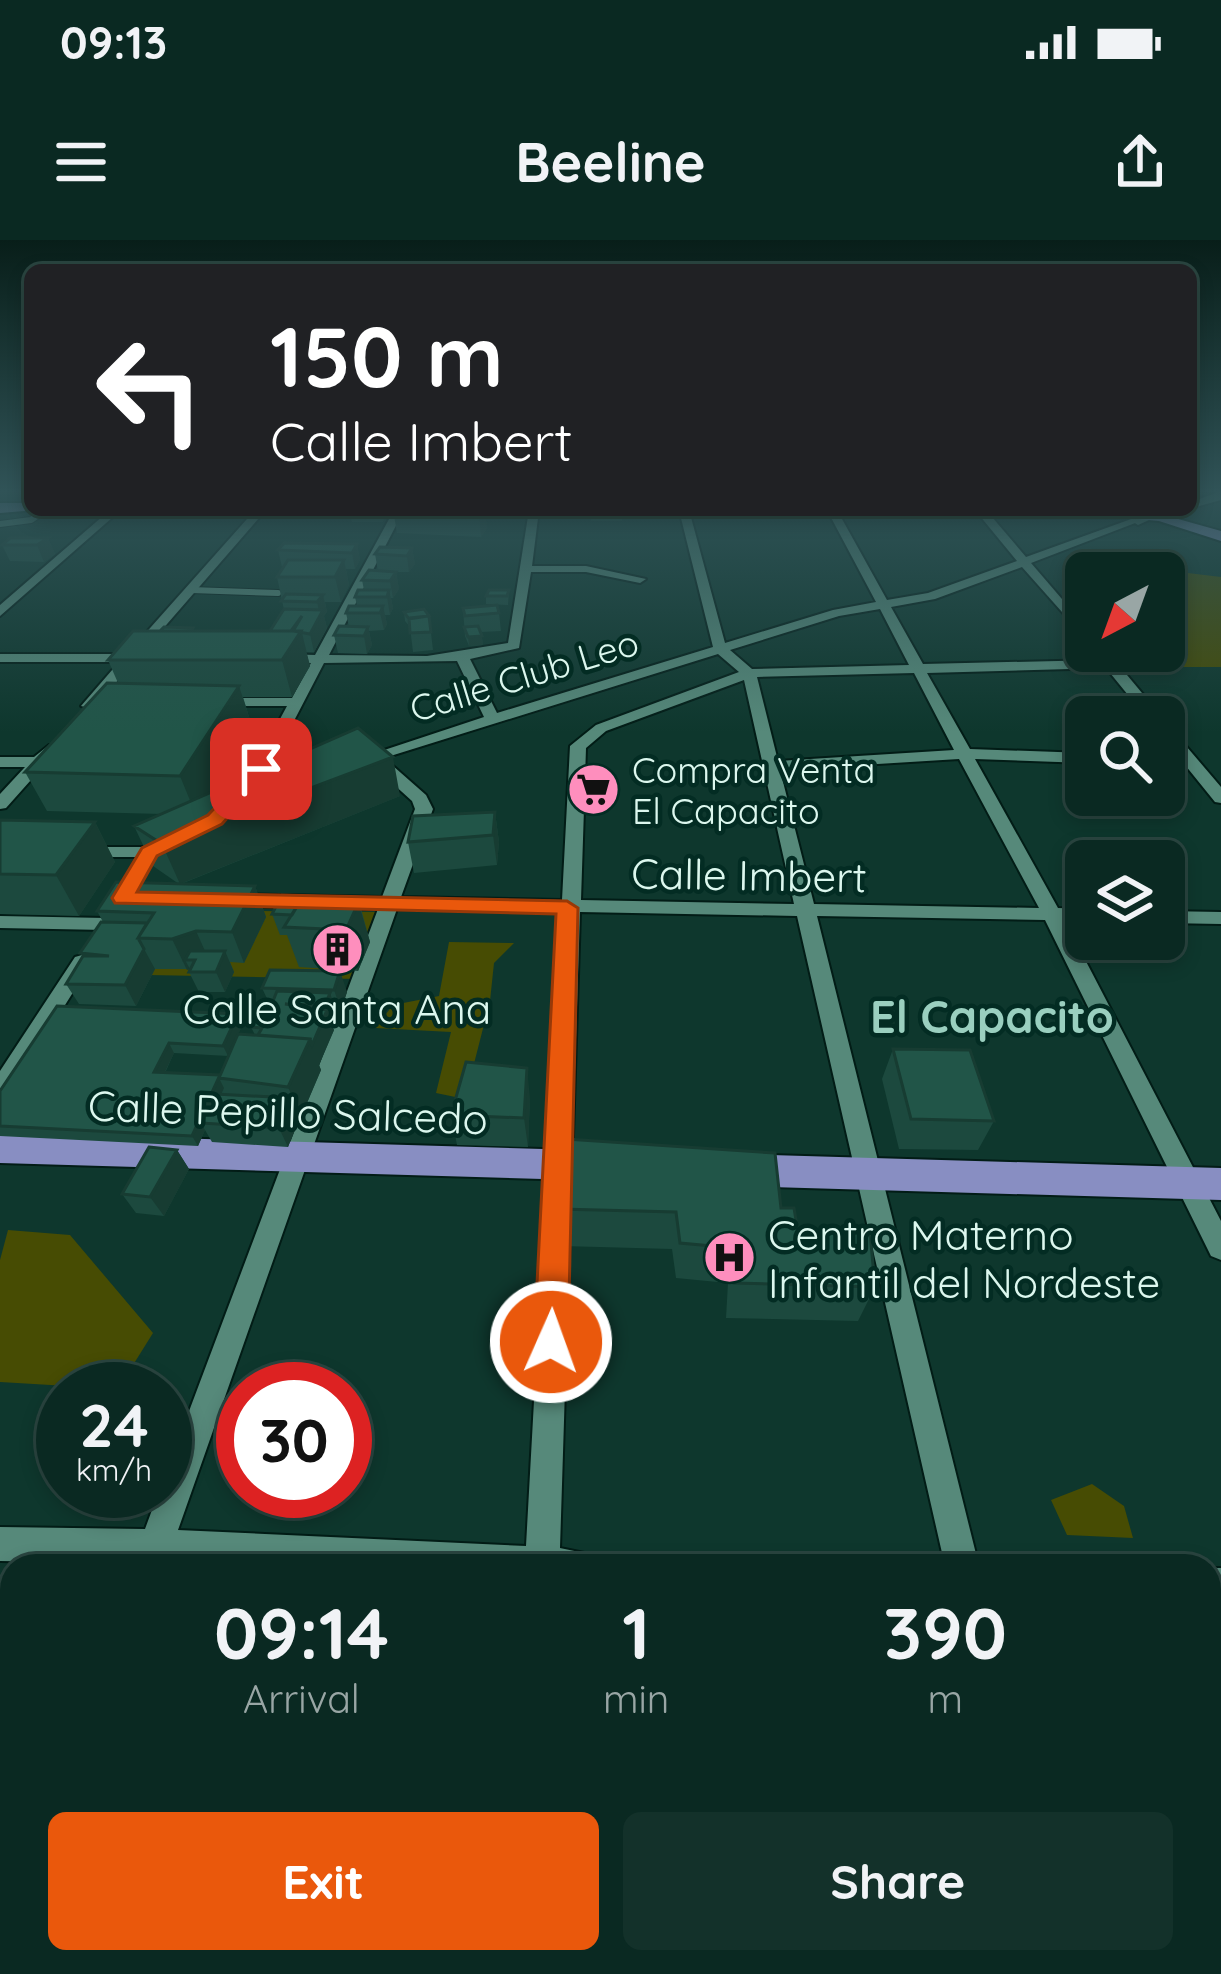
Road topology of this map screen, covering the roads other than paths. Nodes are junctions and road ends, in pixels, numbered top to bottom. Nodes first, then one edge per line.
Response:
1 (47, 571) edge
2 (208, 571) edge
3 (367, 571) edge
4 (527, 571) edge
5 (596, 571) edge
6 (700, 571) edge
7 (867, 571) edge
8 (1000, 571) edge
9 (1032, 571) edge
10 (640, 579) dead end
11 (191, 590) junction
12 (278, 593) edge
13 (886, 605) junction
14 (1065, 610) edge
15 (0, 612) edge
16 (720, 649) junction
17 (461, 656) junction
18 (0, 658) edge
19 (130, 658) junction
20 (154, 658) edge
21 (250, 658) edge
22 (322, 658) junction
23 (1065, 660) edge
24 (921, 668) junction
25 (1117, 672) edge
26 (749, 673) junction
27 (1137, 696) edge
28 (92, 702) junction
29 (115, 702) edge
30 (206, 702) edge
31 (298, 702) junction
32 (78, 717) edge
33 (492, 718) junction
34 (65, 732) edge
35 (965, 754) junction
36 (1185, 755) edge
37 (372, 757) junction
38 (1065, 757) edge
39 (1185, 761) edge
40 (1190, 761) junction
41 (0, 762) edge
42 (38, 762) junction
43 (772, 766) junction
44 (261, 769) junction
45 (340, 769) edge
46 (287, 773) edge
47 (1214, 782) edge
48 (266, 798) edge
49 (1221, 798) edge
50 (0, 804) edge
51 (199, 828) edge
52 (67, 852) edge
53 (149, 852) junction
54 (131, 883) edge
55 (212, 900) edge
56 (392, 904) junction
57 (567, 908) junction
58 (807, 913) junction
59 (1052, 915) junction
60 (1065, 915) edge
61 (1185, 917) edge
62 (1221, 918) edge
63 (0, 922) edge
64 (0, 1090) edge
65 (0, 1148) edge
66 (298, 1160) junction
67 (558, 1165) junction
68 (647, 1168) edge
69 (692, 1169) edge
70 (871, 1175) junction
71 (1204, 1183) edge
72 (1221, 1248) edge
73 (0, 1544) edge
74 (128, 1554) edge
75 (154, 1554) edge
76 (542, 1554) edge
77 (959, 1554) edge

1 - 15 street
2 - 11 street
3 - 22 street
4 - 17 street
5 - 10 street
6 - 16 street
7 - 13 street
8 - 13 street, Calle Club Leo
9 - 14 street
11 - 12 lane
11 - 19 street
13 - 16 street, Calle Club Leo
13 - 24 street
16 - 26 street
16 - 33 street, Calle Club Leo
17 - 22 street
17 - 33 street
18 - 19 street
19 - 20 street
19 - 28 street
21 - 22 street
22 - 31 street
23 - 24 street
24 - 26 street
24 - 35 street
25 - 27 street
26 - 43 street
26 - 57 street
28 - 29 street
28 - 32 street
30 - 31 street
31 - 44 street
33 - 37 street, Calle Club Leo
34 - 42 street
35 - 38 street
35 - 43 street
35 - 59 street
36 - 40 street
37 - 45 street, Calle Club Leo
37 - 56 street
39 - 40 street
40 - 47 street
41 - 42 street
42 - 50 street
43 - 58 street
44 - 46 street
44 - 48 street
47 - 49 street
51 - 53 street
52 - 53 street
53 - 54 street
55 - 56 street, Calle Imbert
56 - 57 street, Calle Imbert
56 - 66 street
57 - 58 street, Calle Imbert
57 - 67 street
58 - 59 street, Calle Imbert
58 - 70 street
59 - 60 street, Calle Imbert
59 - 71 street
61 - 62 street
63 - 64 street
65 - 66 main road, Calle Pepillo Salcedo
66 - 67 main road, Calle Pepillo Salcedo
66 - 75 street
67 - 68 main road, Calle Pepillo Salcedo
67 - 76 street
69 - 70 main road
70 - 71 main road
70 - 77 street
71 - 72 street
73 - 74 street

